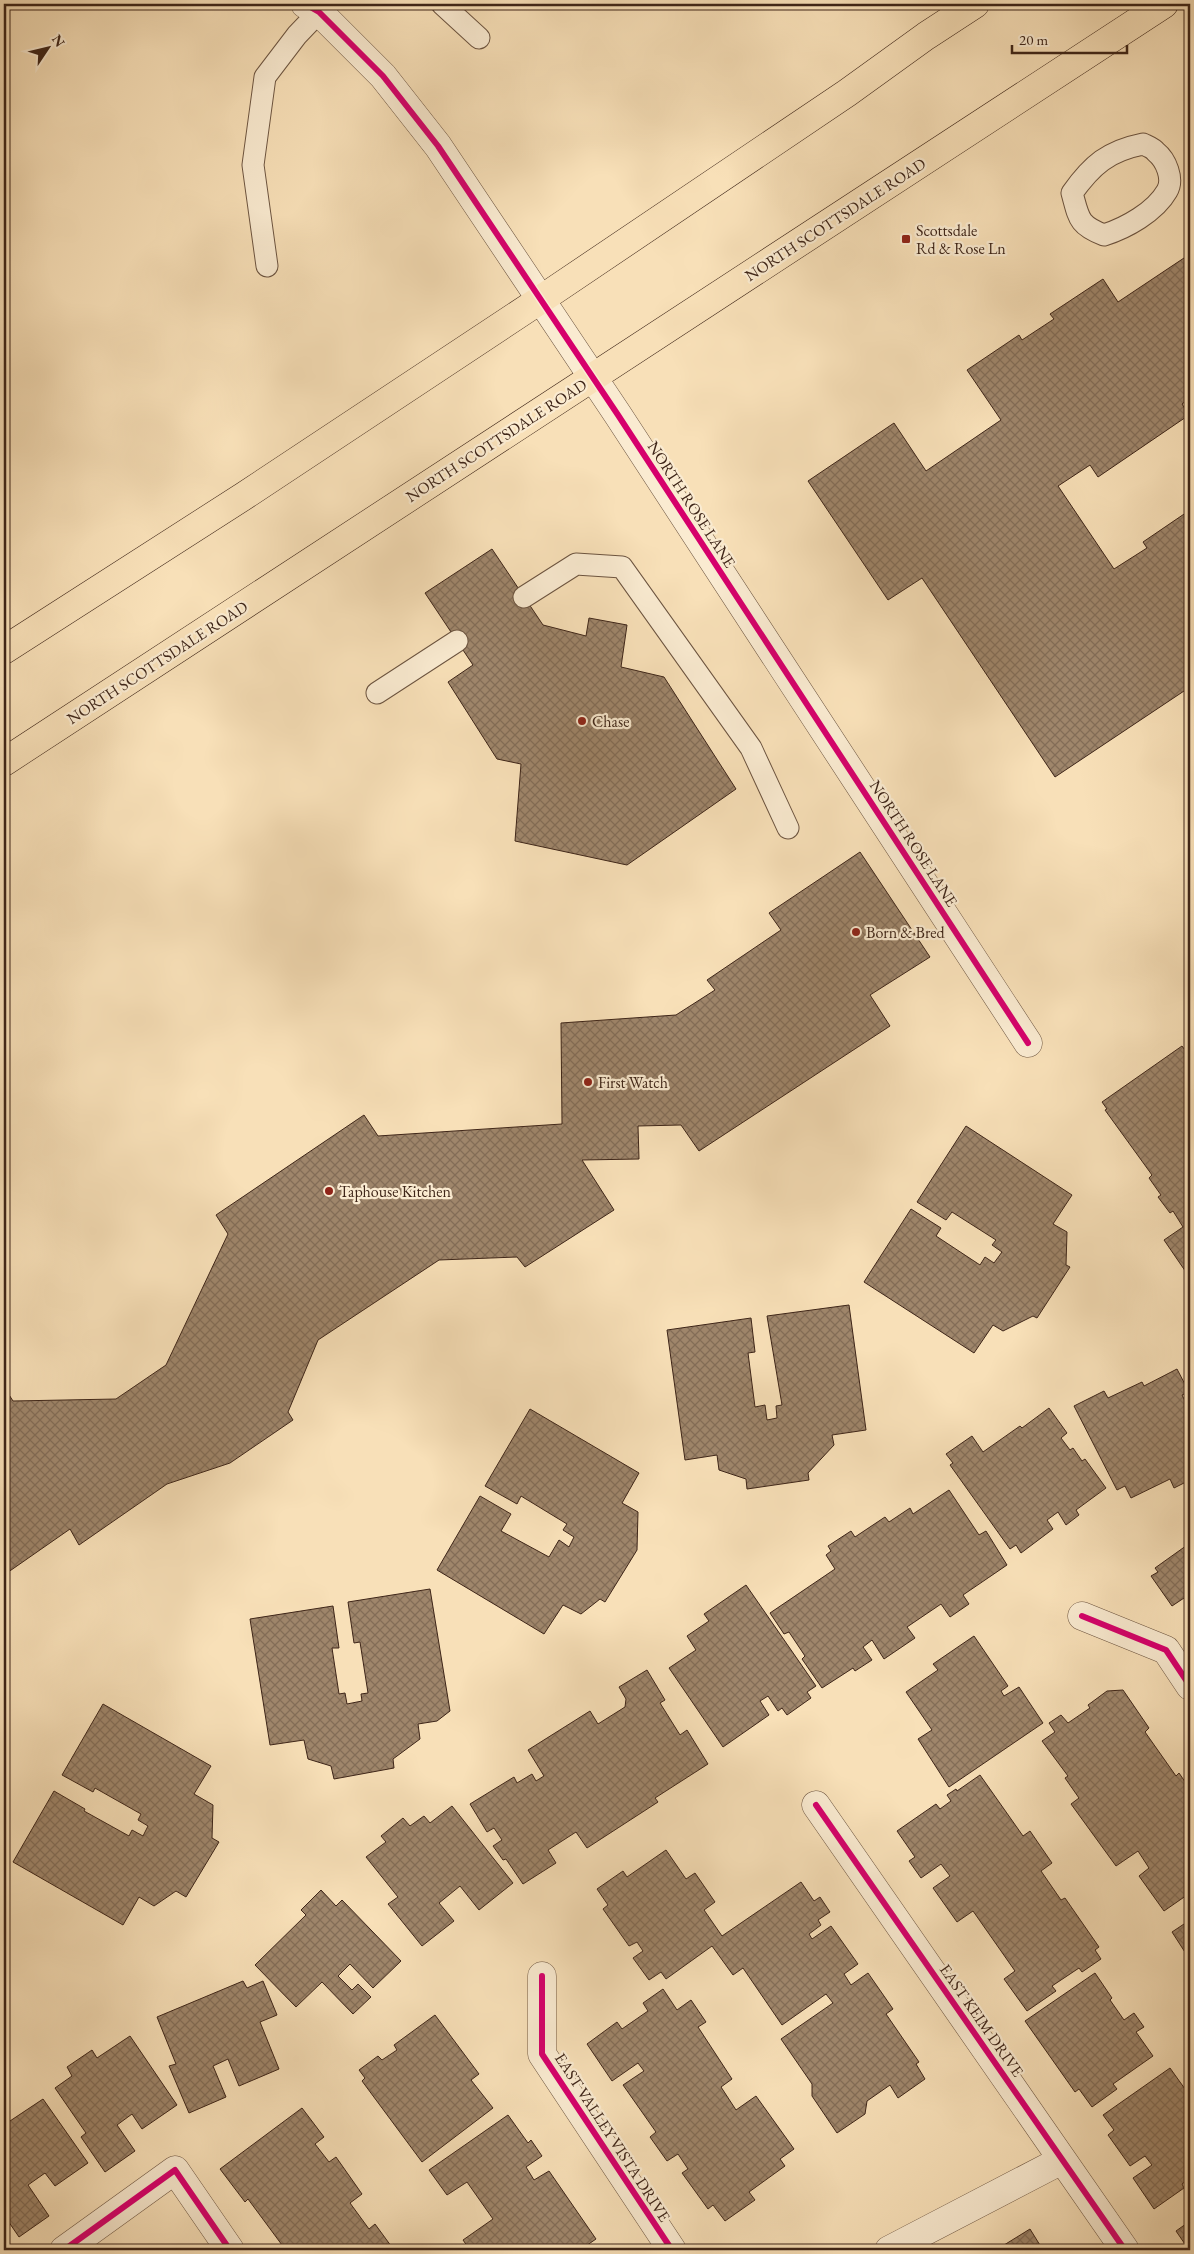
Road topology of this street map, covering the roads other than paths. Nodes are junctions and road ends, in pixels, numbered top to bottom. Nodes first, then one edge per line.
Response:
1 (442, 4) edge
2 (975, 4) edge
3 (1164, 4) edge
4 (312, 8) edge
5 (479, 38) dead end
6 (1165, 162) joint
7 (267, 266) dead end
8 (540, 300) junction
9 (592, 378) junction
10 (524, 597) dead end
11 (457, 641) dead end
12 (4, 650) edge
13 (378, 693) dead end
14 (4, 762) edge
15 (788, 828) dead end
16 (1028, 1043) dead end
17 (1082, 1616) dead end
18 (1190, 1686) edge
19 (816, 1805) dead end
20 (542, 1976) dead end
21 (1062, 2160) junction
22 (64, 2250) edge
23 (230, 2250) edge
24 (672, 2250) edge
25 (889, 2250) edge
26 (1125, 2250) edge

1 - 5 lane
2 - 8 main road
3 - 9 main road, NORTH SCOTTSDALE ROAD
4 - 7 lane
4 - 8 street, NORTH ROSE LANE
6 - 6 lane
8 - 9 street, NORTH ROSE LANE
8 - 12 main road
9 - 14 main road, NORTH SCOTTSDALE ROAD
9 - 16 street, NORTH ROSE LANE
10 - 15 lane
11 - 13 lane
17 - 18 street
19 - 21 street, EAST KEIM DRIVE
20 - 24 street, EAST VALLEY VISTA DRIVE
21 - 25 street
21 - 26 street, EAST KEIM DRIVE
22 - 23 street

